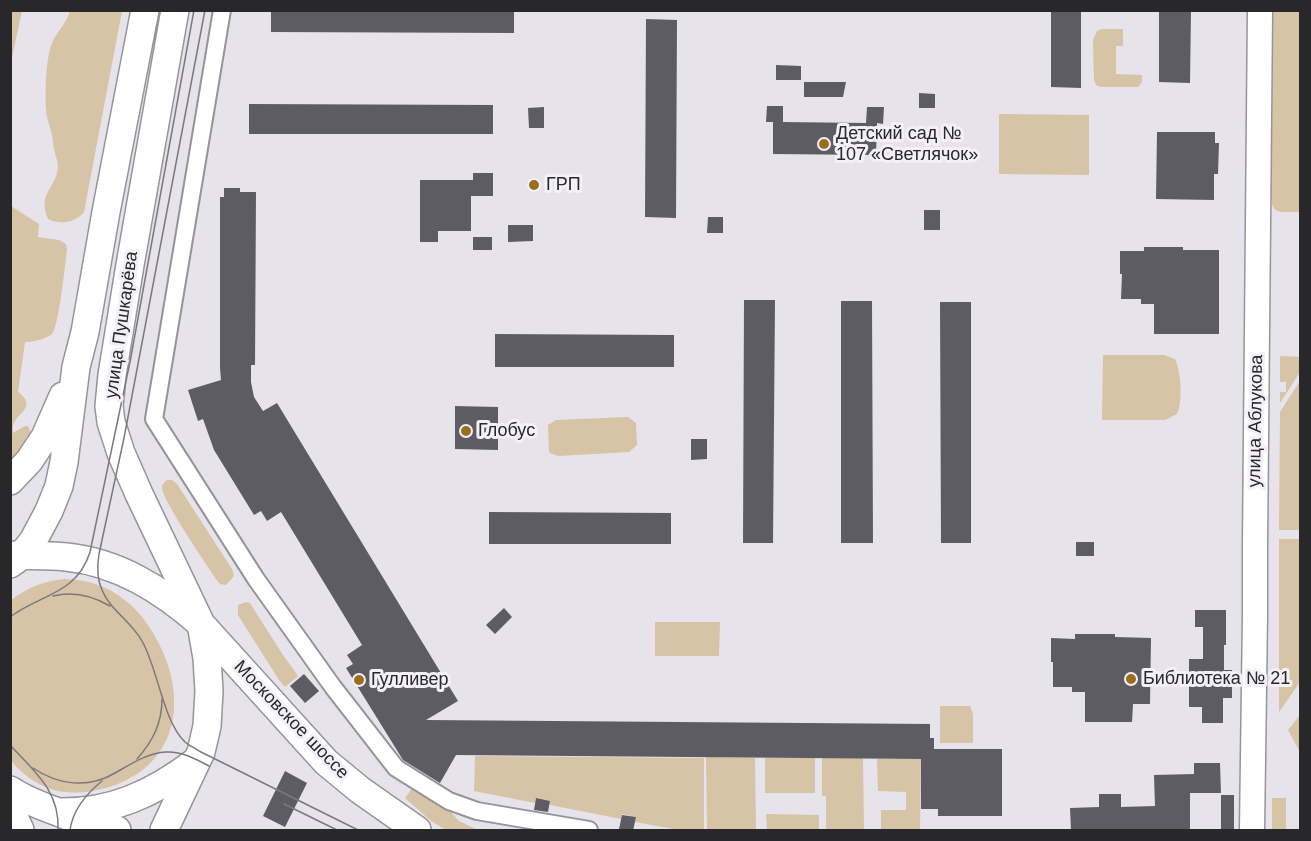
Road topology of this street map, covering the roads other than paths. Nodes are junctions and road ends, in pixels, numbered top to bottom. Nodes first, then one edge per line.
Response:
1 (146, 10) edge
2 (175, 10) edge
3 (222, 10) edge
4 (1260, 10) edge
5 (76, 367) junction
6 (10, 481) edge
7 (14, 558) edge
8 (201, 624) junction
9 (197, 760) junction
10 (10, 790) edge
11 (10, 808) edge
12 (58, 812) junction
13 (20, 831) edge
14 (117, 831) edge
15 (164, 831) edge
16 (417, 831) edge
17 (589, 831) edge
18 (1252, 831) edge

1 - 5 main road, улица Пушкарёва
2 - 8 main road, улица Пушкарёва
3 - 17 street
4 - 18 street, улица Аблукова
5 - 6 main road
5 - 7 main road, улица Пушкарёва
7 - 8 main road
8 - 9 main road
8 - 16 main road, Московское шоссе
9 - 12 main road
9 - 15 main road
10 - 12 main road
11 - 13 main road
12 - 14 main road

